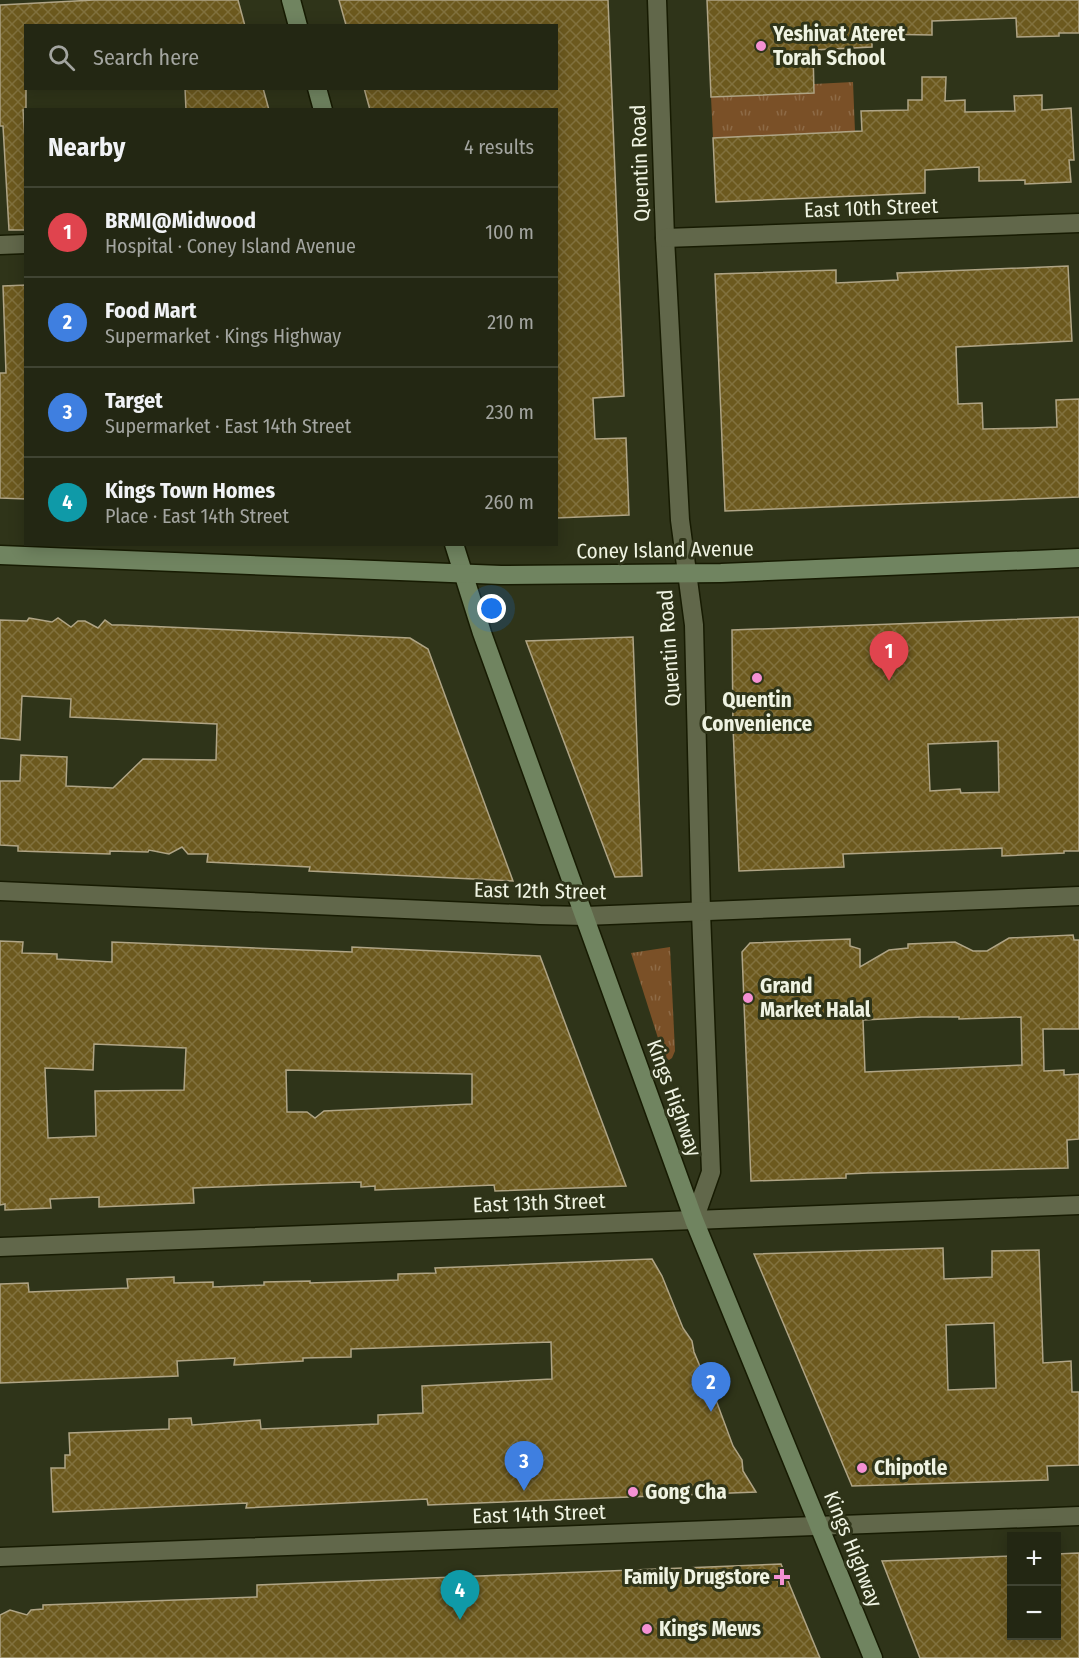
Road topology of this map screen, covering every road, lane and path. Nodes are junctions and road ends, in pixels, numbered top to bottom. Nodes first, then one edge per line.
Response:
1 (291, 0) edge
2 (657, 0) edge
3 (297, 24) edge
4 (318, 90) edge
5 (322, 108) edge
6 (1079, 223) edge
7 (665, 237) junction
8 (24, 244) edge
9 (0, 245) edge
10 (455, 546) edge
11 (0, 555) edge
12 (1079, 558) edge
13 (687, 573) junction
14 (463, 574) junction
15 (0, 891) edge
16 (1079, 896) edge
17 (701, 912) junction
18 (585, 916) junction
19 (1079, 1205) edge
20 (694, 1220) junction
21 (0, 1247) edge
22 (1079, 1516) edge
23 (819, 1526) junction
24 (0, 1557) edge
25 (873, 1658) edge

1 - 3 street
2 - 7 street, Quentin Road
4 - 5 street
6 - 7 street, East 10th Street
7 - 13 street, Quentin Road
8 - 9 street
10 - 14 street, Kings Highway
11 - 14 street, Coney Island Avenue
12 - 13 street, Coney Island Avenue
13 - 14 street, Coney Island Avenue
13 - 17 street, Quentin Road
14 - 18 street, Kings Highway
15 - 18 street, East 12th Street
16 - 17 street, East 12th Street
17 - 18 street, East 12th Street
17 - 20 street, Quentin Road
18 - 20 street, Kings Highway
19 - 20 street, East 13th Street
20 - 21 street, East 13th Street
20 - 23 street, Kings Highway
22 - 23 street, East 14th Street
23 - 24 street, East 14th Street
23 - 25 street, Kings Highway

